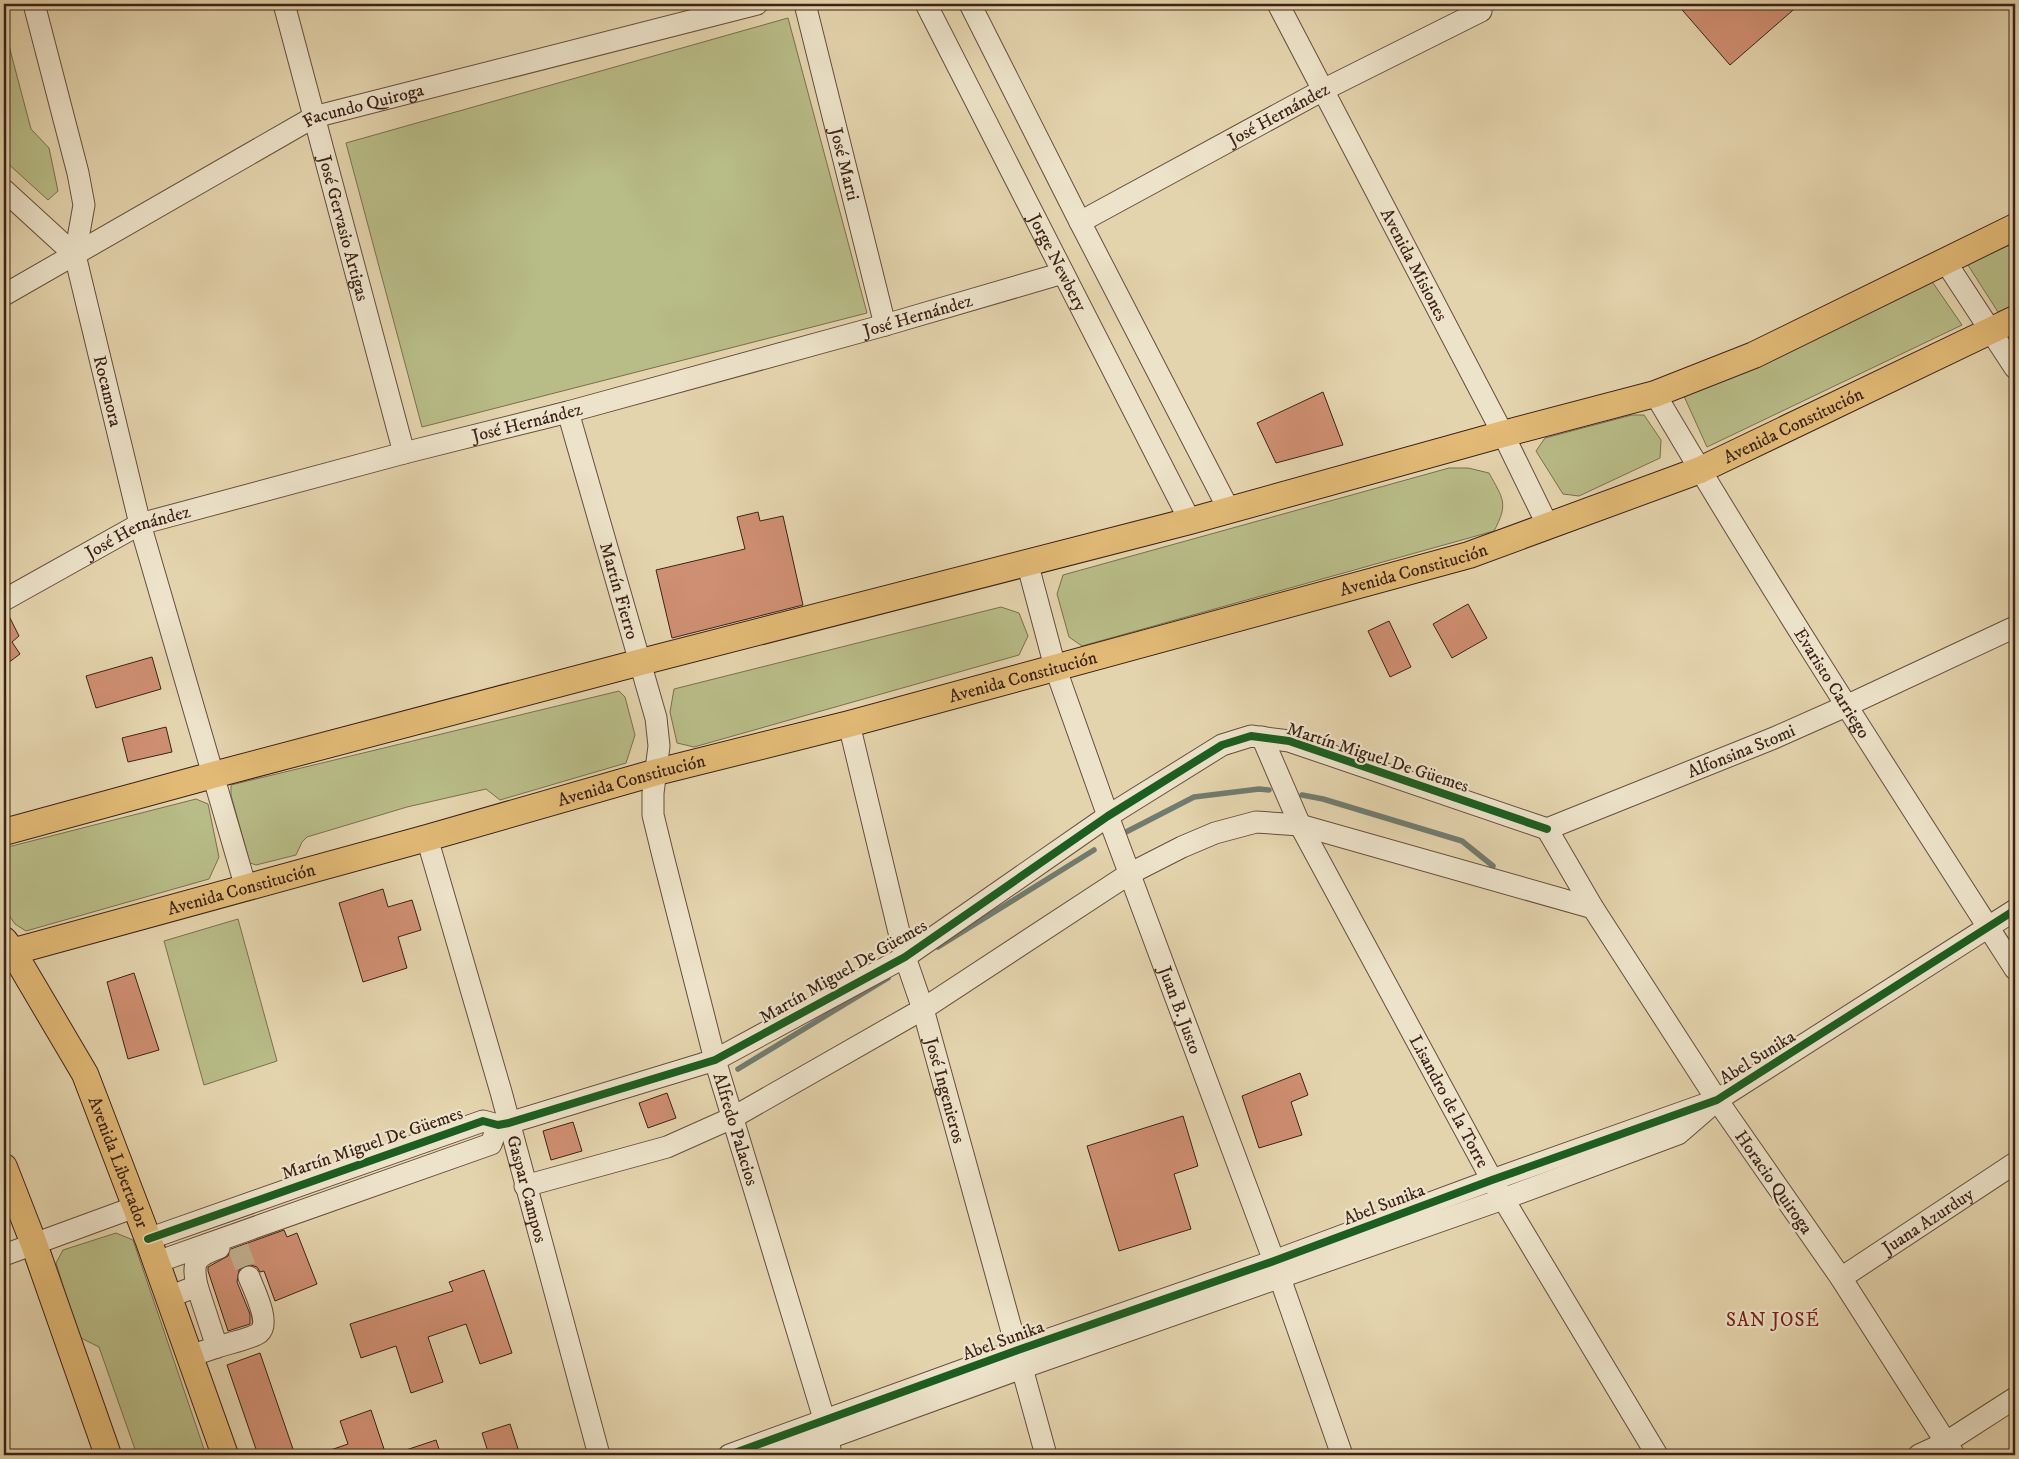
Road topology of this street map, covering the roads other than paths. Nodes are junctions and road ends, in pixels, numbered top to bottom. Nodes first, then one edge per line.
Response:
1 (34, 4) edge
2 (284, 4) edge
3 (757, 4) edge
4 (805, 4) edge
5 (926, 4) edge
6 (970, 4) edge
7 (1278, 4) edge
8 (1481, 11) dead end
9 (1323, 90) junction
10 (314, 117) junction
11 (4, 190) edge
12 (1080, 222) junction
13 (2015, 227) edge
14 (74, 255) junction
15 (1946, 261) junction
16 (1063, 273) junction
17 (4, 294) edge
18 (2015, 319) edge
19 (885, 325) junction
20 (1991, 331) junction
21 (2015, 368) edge
22 (1655, 394) junction
23 (568, 412) junction
24 (1503, 434) junction
25 (404, 453) junction
26 (1700, 470) junction
27 (1229, 510) junction
28 (1190, 521) junction
29 (140, 524) junction
30 (1548, 526) junction
31 (1027, 562) junction
32 (4, 600) edge
33 (2015, 627) edge
34 (641, 662) junction
35 (1055, 667) junction
36 (1846, 706) junction
37 (849, 724) junction
38 (1262, 737) junction
39 (657, 772) junction
40 (213, 775) junction
41 (1108, 816) junction
42 (1300, 825) junction
43 (1547, 829) junction
44 (4, 832) edge
45 (427, 838) junction
46 (1129, 874) junction
47 (246, 888) junction
48 (1594, 908) junction
49 (2015, 910) edge
50 (1989, 928) junction
51 (7, 949) edge
52 (905, 957) junction
53 (2015, 968) edge
54 (923, 1009) junction
55 (715, 1060) junction
56 (1717, 1100) junction
57 (732, 1118) junction
58 (503, 1124) junction
59 (2015, 1164) edge
60 (4, 1166) edge
61 (1492, 1180) junction
62 (525, 1186) junction
63 (1503, 1199) junction
64 (135, 1207) junction
65 (225, 1211) junction
66 (235, 1241) junction
67 (34, 1244) junction
68 (152, 1251) junction
69 (5, 1256) edge
70 (1277, 1269) junction
71 (249, 1277) tunnel mouth
72 (1841, 1278) junction
73 (197, 1286) junction
74 (169, 1297) junction
75 (217, 1347) junction
76 (190, 1356) junction
77 (1020, 1359) junction
78 (2015, 1398) edge
79 (828, 1439) edge
80 (1950, 1449) edge
81 (108, 1455) edge
82 (225, 1455) edge
83 (598, 1455) edge
84 (729, 1455) edge
85 (782, 1455) edge
86 (1046, 1455) edge
87 (1342, 1455) edge
88 (1657, 1455) edge
89 (1919, 1455) edge

1 - 14 street, Rocamora
2 - 10 street, José Gervasio Artigas
3 - 10 street, Facundo Quiroga
4 - 19 street, José Marti
5 - 16 street, Jorge Newbery
6 - 12 street
7 - 9 street, Avenida Misiones
8 - 9 street, José Hernández
9 - 12 street, José Hernández
9 - 24 street, Avenida Misiones
10 - 14 street, Facundo Quiroga
10 - 25 street, José Gervasio Artigas
11 - 14 street
12 - 27 street
13 - 15 main road
14 - 17 street, Facundo Quiroga
14 - 29 street, Rocamora
15 - 20 street
15 - 22 main road
16 - 19 street, José Hernández
16 - 28 street, Jorge Newbery
18 - 20 main road, Avenida Constitución
19 - 23 street, José Hernández
20 - 21 street
20 - 26 main road, Avenida Constitución
22 - 24 main road
22 - 26 street, Evaristo Carriego
23 - 25 street, José Hernández
23 - 34 street, Martín Fierro
24 - 27 main road
24 - 30 street, Avenida Misiones
25 - 29 street, José Hernández
26 - 30 main road, Avenida Constitución
26 - 36 street, Evaristo Carriego
27 - 28 main road
28 - 31 main road
29 - 32 street, José Hernández
29 - 40 street, Rocamora
30 - 35 main road, Avenida Constitución
31 - 34 main road
31 - 35 street, Juan B. Justo
33 - 36 street, Alfonsina Stomi
34 - 39 street, Martín Fierro
34 - 40 main road
35 - 37 main road, Avenida Constitución
35 - 41 street, Juan B. Justo
36 - 43 street, Alfonsina Stomi
36 - 50 street, Evaristo Carriego
37 - 39 main road, Avenida Constitución
37 - 52 street, José Ingenieros
38 - 41 street, Martín Miguel De Güemes
38 - 42 street, Lisandro de la Torre
38 - 43 street, Martín Miguel De Güemes
39 - 45 main road, Avenida Constitución
39 - 55 street, Alfredo Palacios
40 - 44 main road
40 - 47 street, Rocamora
41 - 46 street, Juan B. Justo
41 - 52 street, Martín Miguel De Güemes
42 - 46 street
42 - 48 street
42 - 61 street, Lisandro de la Torre
43 - 48 street
45 - 47 main road, Avenida Constitución
45 - 58 street, Gaspar Campos
46 - 54 street
46 - 70 street, Juan B. Justo
47 - 51 main road, Avenida Constitución
48 - 56 street, Horacio Quiroga
49 - 50 street, Abel Sunika
50 - 53 street, Evaristo Carriego
50 - 56 street, Abel Sunika
51 - 64 main road, Avenida Libertador
52 - 54 street, José Ingenieros
52 - 55 street, Martín Miguel De Güemes
54 - 57 street
54 - 77 street, José Ingenieros
55 - 57 street, Alfredo Palacios
55 - 58 street, Martín Miguel De Güemes
56 - 61 street, Abel Sunika
56 - 63 street, Abel Sunika
56 - 72 street, Horacio Quiroga
57 - 62 street
57 - 79 street, Alfredo Palacios
58 - 62 street, Gaspar Campos
58 - 65 street, Martín Miguel De Güemes
58 - 66 street
59 - 72 street, Juana Azurduy
60 - 67 main road
61 - 63 street, Lisandro de la Torre
61 - 70 street, Abel Sunika
62 - 83 street, Gaspar Campos
63 - 70 street, Abel Sunika
63 - 88 street, Lisandro de la Torre
64 - 67 street
64 - 68 main road, Avenida Libertador
65 - 66 street
65 - 68 street, Martín Miguel De Güemes
66 - 68 street
66 - 73 street
67 - 69 street
67 - 81 main road
68 - 74 main road, Avenida Libertador
70 - 77 street, Abel Sunika
70 - 87 street, Juan B. Justo
71 - 75 street
72 - 80 street, Horacio Quiroga
73 - 74 street
73 - 75 street
74 - 76 main road, Avenida Libertador
75 - 76 street
76 - 82 main road, Avenida Libertador
77 - 79 street, Abel Sunika
77 - 86 street, José Ingenieros
78 - 80 street
79 - 84 street, Abel Sunika
79 - 85 street, Abel Sunika
80 - 89 street

